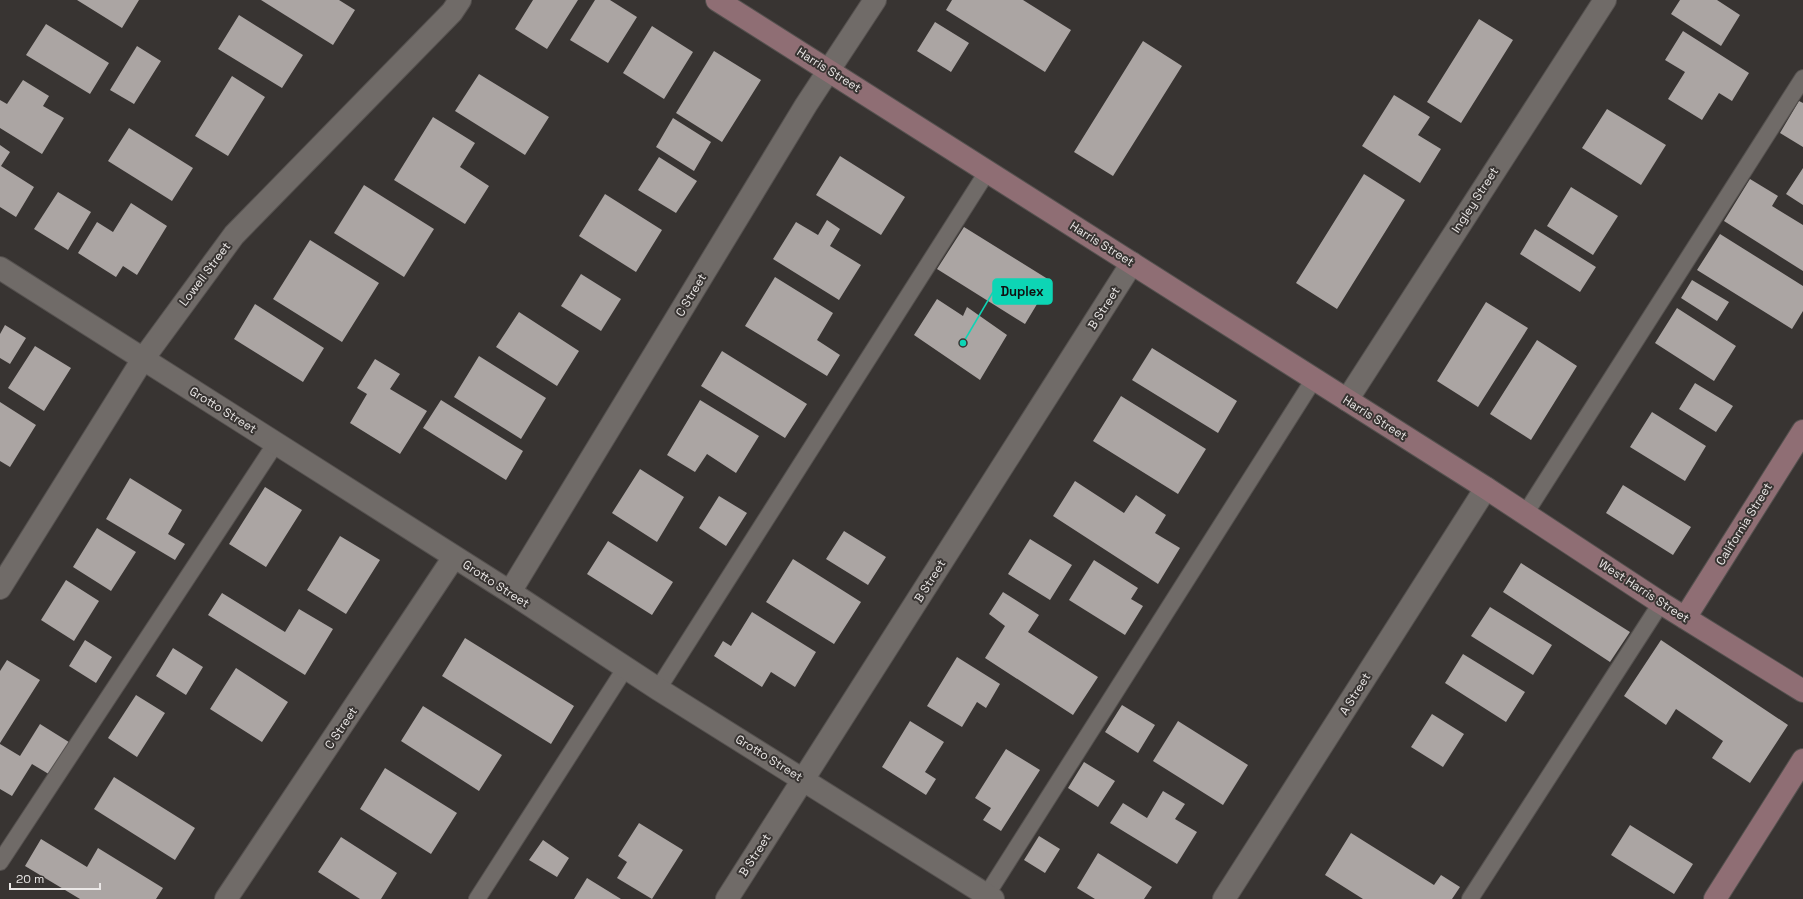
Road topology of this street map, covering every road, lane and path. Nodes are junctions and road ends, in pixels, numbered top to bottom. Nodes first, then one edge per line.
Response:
1 (460, 0) edge
2 (717, 0) edge
3 (875, 0) edge
4 (1605, 0) edge
5 (829, 70) junction
6 (1803, 78) edge
7 (987, 172) junction
8 (1132, 264) junction
9 (0, 268) edge
10 (143, 360) junction
11 (1314, 379) junction
12 (1346, 400) junction
13 (1803, 431) edge
14 (276, 443) junction
15 (1486, 488) junction
16 (1525, 514) junction
17 (454, 557) junction
18 (0, 588) edge
19 (510, 592) junction
20 (1661, 603) junction
21 (1685, 618) junction
22 (626, 667) junction
23 (658, 689) junction
24 (1803, 691) edge
25 (1803, 760) edge
26 (804, 779) junction
27 (0, 862) edge
28 (988, 898) edge
29 (226, 899) edge
30 (477, 899) edge
31 (727, 899) edge
32 (1224, 899) edge
33 (1470, 899) edge
34 (1715, 899) edge

1 - 10 street, Lowell Street
2 - 5 main road, Harris Street
3 - 5 street, C Street
4 - 12 street, Ingley Street
5 - 7 main road, Harris Street
5 - 19 street, C Street
6 - 16 lane
7 - 8 main road, Harris Street
7 - 23 lane
8 - 11 main road, Harris Street
8 - 26 street, B Street
9 - 10 street, Grotto Street
10 - 14 street, Grotto Street
10 - 18 street, Lowell Street
11 - 12 main road, Harris Street
11 - 28 lane
12 - 15 main road, Harris Street
13 - 21 main road, California Street
14 - 17 street, Grotto Street
14 - 27 lane
15 - 16 main road, West Harris Street
15 - 32 street, A Street
16 - 20 main road, West Harris Street
17 - 19 street, Grotto Street
17 - 29 street, C Street
19 - 22 street, Grotto Street
20 - 21 main road, West Harris Street
20 - 33 lane
21 - 24 main road, West Harris Street
22 - 23 street, Grotto Street
22 - 30 lane
23 - 26 street, Grotto Street
25 - 34 main road
26 - 28 street, Grotto Street
26 - 31 street, B Street

